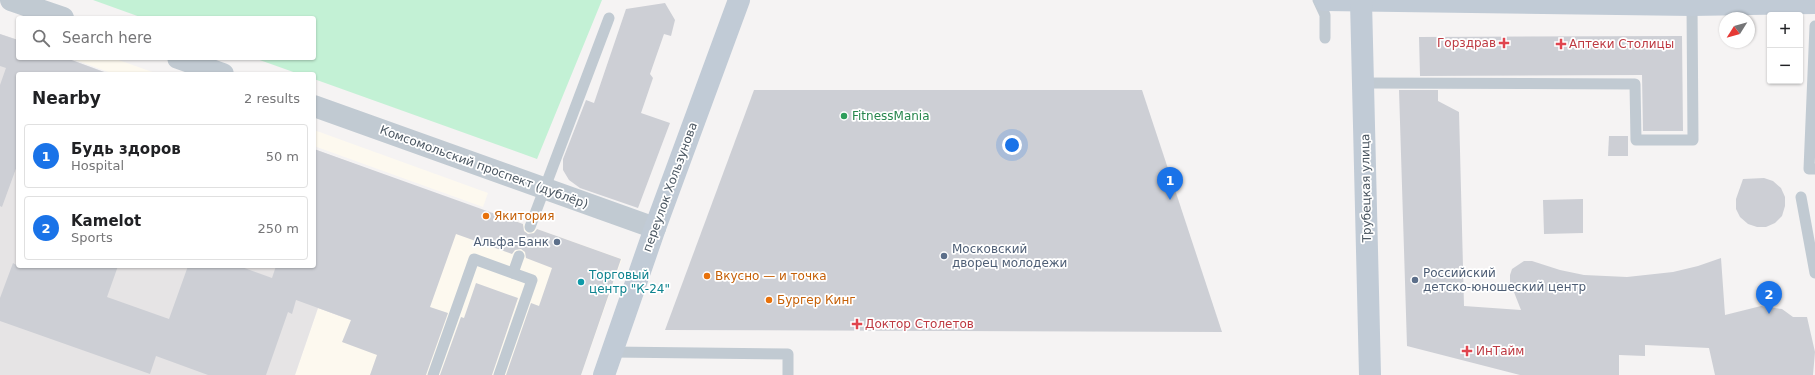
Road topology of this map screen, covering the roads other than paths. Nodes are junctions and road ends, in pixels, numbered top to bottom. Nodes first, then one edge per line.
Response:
1 (11, 0) edge
2 (739, 0) edge
3 (1318, 0) edge
4 (1325, 0) edge
5 (1361, 1) edge
6 (1815, 3) edge
7 (1692, 5) junction
8 (57, 16) edge
9 (609, 18) dead end
10 (1815, 26) edge
11 (1325, 38) dead end
12 (184, 60) edge
13 (217, 72) edge
14 (1363, 83) junction
15 (316, 107) edge
16 (1815, 169) edge
17 (544, 189) junction
18 (1801, 197) dead end
19 (530, 227) dead end
20 (655, 228) junction
21 (519, 256) dead end
22 (513, 273) junction
23 (1815, 273) edge
24 (612, 352) junction
25 (433, 375) edge
26 (499, 375) edge
27 (604, 375) edge
28 (788, 375) edge
29 (1370, 375) edge

1 - 8 street
2 - 20 street, переулок Хользунова
3 - 11 lane
4 - 5 street
5 - 7 street
5 - 14 street, Трубецкая улица
6 - 7 street
7 - 14 lane
9 - 17 lane
10 - 16 lane
12 - 13 street
14 - 29 street, Трубецкая улица
15 - 17 street, Комсомольский проспект (дублёр)
17 - 19 lane
17 - 20 street, Комсомольский проспект (дублёр)
18 - 23 lane
20 - 24 street, переулок Хользунова
21 - 22 lane
22 - 25 lane
22 - 26 lane
24 - 27 street, переулок Хользунова
24 - 28 lane

